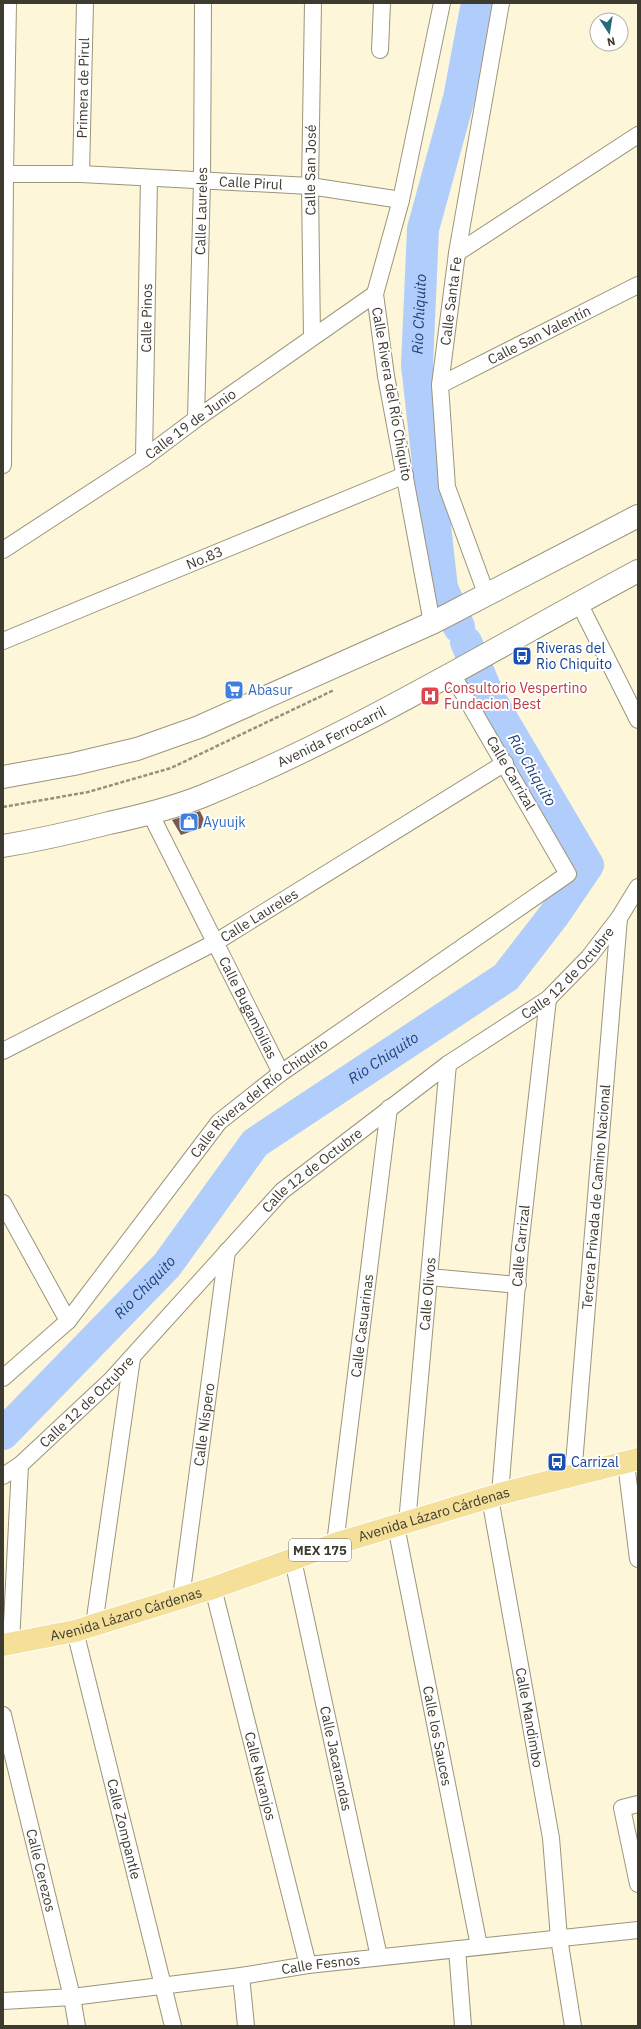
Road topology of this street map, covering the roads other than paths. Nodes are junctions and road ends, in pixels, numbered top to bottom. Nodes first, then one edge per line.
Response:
1 (8, 3) edge
2 (85, 3) edge
3 (202, 3) edge
4 (313, 3) edge
5 (382, 3) edge
6 (442, 3) edge
7 (501, 3) edge
8 (380, 50) dead end
9 (638, 135) edge
10 (4, 174) edge
11 (81, 174) junction
12 (149, 178) junction
13 (202, 180) junction
14 (310, 186) junction
15 (401, 200) junction
16 (457, 253) junction
17 (638, 285) edge
18 (375, 294) junction
19 (312, 337) junction
20 (440, 384) junction
21 (196, 419) junction
22 (144, 458) junction
23 (3, 465) edge
24 (405, 475) junction
25 (638, 516) edge
26 (3, 550) edge
27 (638, 571) edge
28 (481, 599) junction
29 (579, 603) junction
30 (438, 620) junction
31 (3, 640) edge
32 (457, 671) junction
33 (638, 720) edge
34 (505, 764) junction
35 (3, 777) edge
36 (150, 813) junction
37 (3, 846) edge
38 (568, 874) joint
39 (638, 887) edge
40 (619, 918) junction
41 (216, 942) junction
42 (548, 999) junction
43 (3, 1051) edge
44 (448, 1064) junction
45 (281, 1073) junction
46 (389, 1108) junction
47 (3, 1204) edge
48 (227, 1251) junction
49 (429, 1277) junction
50 (518, 1286) junction
51 (68, 1321) junction
52 (132, 1358) junction
53 (3, 1378) edge
54 (632, 1461) edge
55 (20, 1465) junction
56 (3, 1476) edge
57 (572, 1476) junction
58 (495, 1496) junction
59 (402, 1524) junction
60 (335, 1544) junction
61 (638, 1559) edge
62 (293, 1560) junction
63 (213, 1588) junction
64 (181, 1598) junction
65 (85, 1628) junction
66 (7, 1644) edge
67 (3, 1715) edge
68 (638, 1804) edge
69 (638, 1884) edge
70 (638, 1930) edge
71 (559, 1938) junction
72 (479, 1946) junction
73 (457, 1949) junction
74 (379, 1958) junction
75 (308, 1965) junction
76 (241, 1976) junction
77 (161, 1986) junction
78 (72, 1997) junction
79 (3, 2001) edge
80 (76, 2026) edge
81 (173, 2026) edge
82 (246, 2026) edge
83 (464, 2026) edge
84 (573, 2026) edge

1 - 10 street
2 - 11 street, Primera de Pirul
3 - 13 street, Calle Laureles
4 - 14 street, Calle San José
5 - 8 street
6 - 15 street, Calle Rivera del Río Chiquito
7 - 16 street, Calle Santa Fe
9 - 16 street
10 - 11 street, Calle Pirul
10 - 23 street
11 - 12 street, Calle Pirul
12 - 13 street, Calle Pirul
12 - 22 street, Calle Pinos
13 - 14 street, Calle Pirul
13 - 21 street, Calle Laureles
14 - 15 street, Calle Pirul
14 - 19 street, Calle San José
15 - 18 street, Calle Rivera del Río Chiquito
16 - 20 street, Calle Santa Fe
17 - 20 street, Calle San Valentín
18 - 19 street, Calle 19 de Junio
18 - 24 street, Calle Rivera del Río Chiquito
19 - 21 street, Calle 19 de Junio
20 - 28 street, Calle Santa Fe
21 - 22 street, Calle 19 de Junio
22 - 26 street, Calle 19 de Junio
24 - 30 street, Calle Rivera del Río Chiquito
24 - 31 street, No.83
25 - 28 main road
27 - 29 main road, Avenida Ferrocarril
28 - 30 main road
29 - 32 main road, Avenida Ferrocarril
29 - 33 street
30 - 35 main road
32 - 34 street, Calle Carrizal
32 - 36 main road, Avenida Ferrocarril
34 - 38 street, Calle Carrizal
34 - 41 street, Calle Laureles
36 - 37 main road, Avenida Ferrocarril
36 - 41 street, Calle Bugambilias
38 - 45 street, Calle Rivera del Río Chiquito
39 - 40 street, Calle 12 de Octubre
40 - 42 street, Calle 12 de Octubre
40 - 57 street, Tercera Privada de Camino Nacional
41 - 43 street, Calle Laureles
41 - 45 street, Calle Bugambilias
42 - 44 street, Calle 12 de Octubre
42 - 50 street, Calle Carrizal
44 - 46 street, Calle 12 de Octubre
44 - 49 street, Calle Olivos
45 - 51 street, Calle Rivera del Río Chiquito
46 - 48 street, Calle 12 de Octubre
46 - 60 street, Calle Casuarinas
47 - 51 street
48 - 52 street, Calle 12 de Octubre
48 - 64 street, Calle Níspero
49 - 50 street
49 - 59 street, Calle Olivos
50 - 58 street, Calle Carrizal
51 - 53 street, Calle Rivera del Río Chiquito
52 - 55 street, Calle 12 de Octubre
52 - 65 street
54 - 57 main road, Avenida Lázaro Cárdenas / MEX 175
54 - 61 street
55 - 56 street, Calle 12 de Octubre
55 - 66 street
57 - 58 main road, Avenida Lázaro Cárdenas / MEX 175
58 - 59 main road, Avenida Lázaro Cárdenas / MEX 175
58 - 71 street, Calle Mandimbo
59 - 60 main road, Avenida Lázaro Cárdenas / MEX 175
59 - 72 street, Calle los Sauces
60 - 62 main road, Avenida Lázaro Cárdenas / MEX 175
62 - 63 main road, Avenida Lázaro Cárdenas / MEX 175
62 - 74 street, Calle Jacarandas
63 - 64 main road, Avenida Lázaro Cárdenas / MEX 175
63 - 75 street, Calle Naranjos
64 - 65 main road, Avenida Lázaro Cárdenas / MEX 175
65 - 66 main road, Avenida Lázaro Cárdenas / MEX 175
65 - 77 street, Calle Zompantle
67 - 78 street, Calle Cerezos
68 - 69 street
70 - 71 street, Calle Fesnos
71 - 72 street, Calle Fesnos
71 - 84 street
72 - 73 street, Calle Fesnos
73 - 74 street, Calle Fesnos
73 - 83 street
74 - 75 street, Calle Fesnos
75 - 76 street, Calle Fesnos
76 - 77 street, Calle Fesnos
76 - 82 street
77 - 78 street, Calle Fesnos
77 - 81 street, Calle Zompantle
78 - 79 street, Calle Fesnos
78 - 80 street, Calle Cerezos

